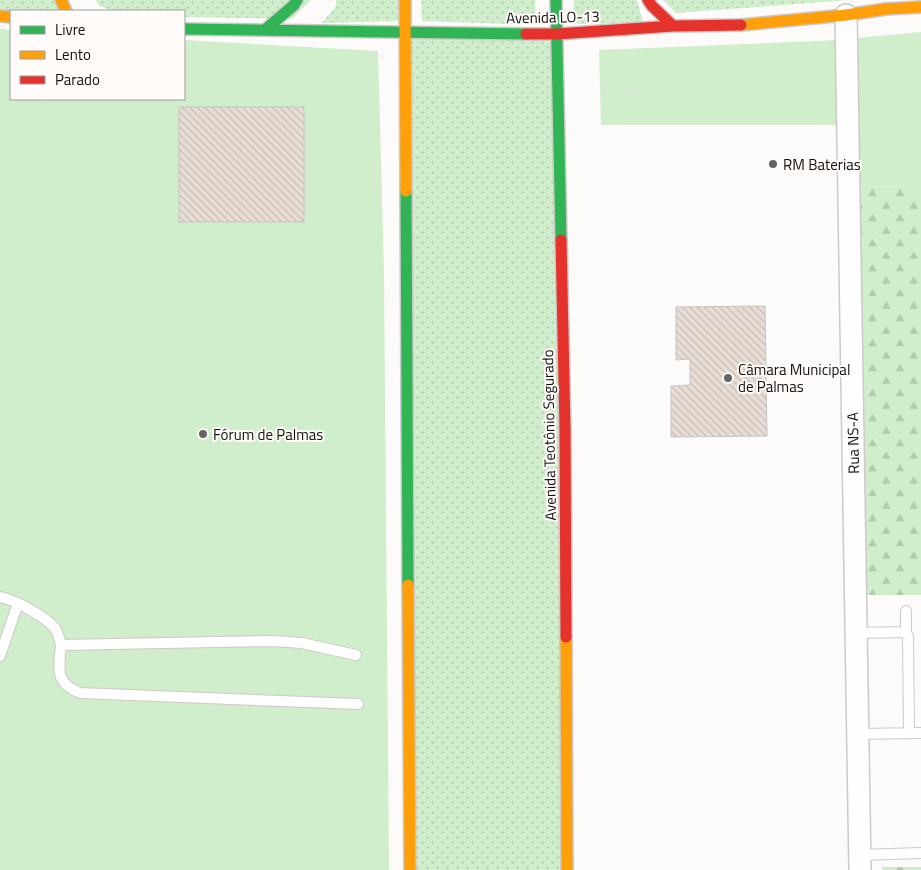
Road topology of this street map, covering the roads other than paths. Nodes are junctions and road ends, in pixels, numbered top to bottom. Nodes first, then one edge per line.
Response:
1 (297, 0) edge
2 (405, 0) edge
3 (556, 0) edge
4 (648, 0) edge
5 (888, 5) edge
6 (921, 7) edge
7 (846, 15) junction
8 (673, 26) junction
9 (185, 29) edge
10 (266, 29) junction
11 (404, 31) junction
12 (557, 34) junction
13 (0, 596) edge
14 (18, 603) junction
15 (906, 611) dead end
16 (906, 632) junction
17 (856, 633) junction
18 (61, 645) junction
19 (356, 655) dead end
20 (0, 656) edge
21 (358, 704) dead end
22 (908, 733) junction
23 (921, 733) edge
24 (858, 734) junction
25 (921, 853) edge
26 (860, 862) edge
27 (410, 870) edge
28 (567, 870) edge

1 - 10 main road
2 - 11 main road
3 - 12 main road, Avenida Teotônio Segurado
4 - 8 main road
5 - 6 main road, Avenida LO-13
5 - 7 main road, Avenida LO-13
7 - 8 main road, Avenida LO-13
7 - 17 street, Rua NS-A
8 - 12 main road, Avenida LO-13
9 - 10 main road, Avenida LO-13
10 - 11 main road, Avenida LO-13
11 - 12 main road, Avenida LO-13
11 - 27 main road
12 - 28 main road, Avenida Teotônio Segurado
13 - 14 lane
14 - 18 lane
14 - 20 lane
15 - 16 lane
16 - 17 lane
16 - 22 lane
17 - 24 street, Rua NS-A
18 - 19 lane
18 - 21 lane
22 - 23 lane
22 - 24 lane
24 - 26 street, Rua NS-A
25 - 26 lane

